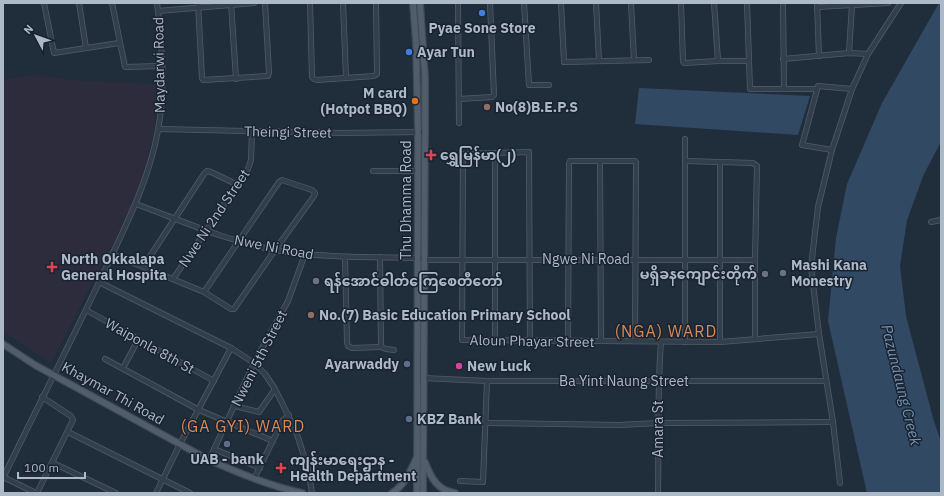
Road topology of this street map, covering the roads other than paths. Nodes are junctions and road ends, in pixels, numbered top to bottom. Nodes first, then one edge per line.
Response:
1 (44, 3) edge
2 (79, 3) edge
3 (112, 3) edge
4 (157, 3) edge
5 (254, 3) edge
6 (265, 3) edge
7 (310, 3) edge
8 (343, 3) edge
9 (376, 3) edge
10 (413, 3) edge
11 (420, 3) edge
12 (458, 3) edge
13 (490, 3) edge
14 (524, 3) edge
15 (561, 3) edge
16 (596, 3) edge
17 (631, 3) edge
18 (680, 3) edge
19 (714, 3) edge
20 (747, 3) edge
21 (783, 3) edge
22 (888, 3) edge
23 (901, 3) edge
24 (231, 4) edge
25 (198, 5) edge
26 (817, 5) edge
27 (852, 5) junction
28 (158, 11) junction
29 (119, 43) junction
30 (86, 48) junction
31 (849, 53) junction
32 (868, 54) junction
33 (818, 56) junction
34 (783, 59) junction
35 (634, 60) junction
36 (649, 60) dead end
37 (599, 61) junction
38 (749, 61) junction
39 (718, 62) junction
40 (162, 66) junction
41 (346, 78) junction
42 (236, 79) junction
43 (549, 85) dead end
44 (784, 88) junction
45 (817, 89) junction
46 (852, 89) junction
47 (459, 99) junction
48 (459, 123) dead end
49 (158, 129) junction
50 (252, 131) junction
51 (418, 132) junction
52 (425, 132) junction
53 (685, 139) dead end
54 (832, 150) junction
55 (495, 153) junction
56 (600, 161) junction
57 (686, 161) junction
58 (720, 162) junction
59 (373, 171) dead end
60 (418, 171) junction
61 (238, 185) junction
62 (136, 204) junction
63 (174, 218) junction
64 (941, 220) edge
65 (931, 222) dead end
66 (206, 230) junction
67 (239, 241) junction
68 (275, 250) junction
69 (112, 254) junction
70 (305, 254) junction
71 (380, 257) junction
72 (345, 258) junction
73 (418, 258) junction
74 (462, 259) junction
75 (568, 259) junction
76 (635, 259) junction
77 (425, 260) junction
78 (495, 260) junction
79 (530, 260) junction
80 (601, 260) junction
81 (685, 260) junction
82 (720, 260) junction
83 (755, 260) junction
84 (143, 267) junction
85 (173, 279) junction
86 (99, 282) junction
87 (204, 292) junction
88 (86, 310) junction
89 (819, 334) junction
90 (755, 339) junction
91 (138, 340) junction
92 (495, 340) junction
93 (530, 340) junction
94 (568, 341) junction
95 (601, 341) junction
96 (635, 342) junction
97 (661, 342) junction
98 (685, 342) junction
99 (720, 342) junction
100 (3, 344) edge
101 (381, 347) junction
102 (231, 348) junction
103 (394, 350) dead end
104 (105, 359) dead end
105 (254, 363) junction
106 (123, 368) junction
107 (53, 374) junction
108 (423, 378) junction
109 (214, 381) junction
110 (487, 381) junction
111 (658, 381) junction
112 (826, 381) junction
113 (275, 389) junction
114 (42, 397) junction
115 (235, 406) junction
116 (199, 410) junction
117 (288, 415) junction
118 (227, 422) junction
119 (833, 422) junction
120 (486, 423) junction
121 (659, 423) junction
122 (281, 424) junction
123 (294, 427) junction
124 (68, 432) junction
125 (273, 441) junction
126 (180, 444) junction
127 (214, 450) junction
128 (420, 458) junction
129 (209, 460) junction
130 (53, 462) junction
131 (260, 468) junction
132 (3, 477) edge
133 (254, 479) junction
134 (163, 480) junction
135 (460, 481) dead end
136 (840, 482) dead end
137 (37, 493) edge
138 (116, 493) edge
139 (156, 493) edge
140 (190, 493) edge
141 (302, 493) edge
142 (312, 493) edge
143 (392, 493) edge
144 (416, 493) edge
145 (424, 493) edge
146 (455, 493) edge
147 (658, 493) edge

1 - 30 street
2 - 30 street
3 - 29 street
4 - 28 street, Maydarwi Road
5 - 24 street
6 - 42 street
7 - 41 street
8 - 41 street
9 - 41 street
10 - 51 main road, Thu Dhamma Road
11 - 52 main road, Thu Dhamma Road
12 - 47 street
13 - 47 street
14 - 43 street
15 - 37 street
16 - 37 street
17 - 35 street
18 - 39 street
19 - 39 street
20 - 38 street
21 - 34 street
22 - 27 street
23 - 32 street
24 - 25 street
24 - 42 street
25 - 28 street
25 - 42 street
26 - 27 street
26 - 33 street
27 - 31 street
28 - 40 street, Maydarwi Road
29 - 30 street
29 - 40 street
31 - 32 street
31 - 33 street
32 - 46 street
33 - 34 street
34 - 44 street
35 - 36 street
35 - 37 street
38 - 39 street
38 - 44 street
40 - 49 street, Maydarwi Road
44 - 45 street
45 - 46 street
45 - 54 street
46 - 54 street
47 - 48 street
49 - 50 street, Theingi Street
49 - 62 street, Maydarwi Road
50 - 51 street, Theingi Street
50 - 61 street, Nwe Ni 2nd Street
51 - 52 street, Theingi Street
51 - 60 main road, Thu Dhamma Road
52 - 77 main road, Thu Dhamma Road
53 - 57 street
54 - 89 street
55 - 74 street
55 - 78 street
55 - 79 street
56 - 75 street
56 - 76 street
56 - 80 street
57 - 58 street
57 - 81 street
58 - 82 street
58 - 83 street
59 - 60 street
60 - 73 main road, Thu Dhamma Road
61 - 63 street
61 - 66 street, Nwe Ni 2nd Street
62 - 63 street, Nwe Ni Road
62 - 69 street, Maydarwi Road
63 - 66 street, Nwe Ni Road
63 - 84 street
64 - 65 street
66 - 67 street, Nwe Ni Road
66 - 85 street, Nwe Ni 2nd Street
67 - 68 street, Nwe Ni Road
67 - 68 street
67 - 87 street
68 - 70 street, Nwe Ni Road
68 - 87 street
69 - 84 street
69 - 86 street, Maydarwi Road
70 - 72 street, Nwe Ni Road
70 - 105 street, Nweni 5th Street
71 - 72 street, Nwe Ni Road
71 - 73 street, Nwe Ni Road
71 - 101 street
72 - 101 street
73 - 77 street, Ngwe Ni Road
73 - 128 main road, Thu Dhamma Road
74 - 77 street, Ngwe Ni Road
74 - 78 street, Ngwe Ni Road
74 - 92 street, Aloun Phayar Street
75 - 79 street, Ngwe Ni Road
75 - 80 street, Ngwe Ni Road
75 - 94 street
76 - 80 street, Ngwe Ni Road
76 - 81 street, Ngwe Ni Road
76 - 96 street
77 - 108 main road, Thu Dhamma Road
78 - 79 street, Ngwe Ni Road
78 - 92 street
79 - 93 street
80 - 95 street
81 - 82 street, Ngwe Ni Road
81 - 98 street
82 - 83 street, Ngwe Ni Road
82 - 99 street
83 - 90 street
84 - 85 street
85 - 87 street
86 - 88 street, Maydarwi Road
86 - 102 street
88 - 91 street, Waiponla 8th St
88 - 107 street, Maydarwi Road
89 - 90 street, Aloun Phayar Street
89 - 112 street
90 - 99 street, Aloun Phayar Street
91 - 106 street
91 - 109 street, Waiponla 8th St
92 - 93 street, Aloun Phayar Street
93 - 94 street, Aloun Phayar Street
94 - 95 street, Aloun Phayar Street
95 - 96 street, Aloun Phayar Street
96 - 97 street, Aloun Phayar Street
97 - 98 street, Aloun Phayar Street
97 - 111 street, Amara St
98 - 99 street, Aloun Phayar Street
100 - 107 main road, Khaymar Thi Road
101 - 103 street
102 - 105 street
102 - 109 street
104 - 106 street
105 - 113 street
105 - 115 street, Nweni 5th Street
106 - 116 street
107 - 114 street, Maydarwi Road
107 - 126 main road, Khaymar Thi Road
108 - 110 street, Ba Yint Naung Street
108 - 128 main road, Thu Dhamma Road
109 - 116 street
110 - 111 street, Ba Yint Naung Street
110 - 120 street
111 - 112 street, Ba Yint Naung Street
111 - 121 street, Amara St
112 - 119 street
113 - 115 street
113 - 117 street
114 - 124 street
114 - 132 street, Maydarwi Road
115 - 118 street, Nweni 5th Street
116 - 118 street
116 - 126 street
117 - 122 street
117 - 123 street
118 - 125 street
118 - 127 street, Nweni 5th Street
119 - 121 street
119 - 136 street
120 - 121 street
120 - 135 street
121 - 147 street, Amara St
122 - 123 street
122 - 125 street
123 - 142 street
124 - 130 street
124 - 134 street
125 - 131 street
126 - 129 main road, Khaymar Thi Road
126 - 134 street
127 - 129 street, Nweni 5th Street
127 - 131 street
128 - 143 main road
128 - 144 main road, Thu Dhamma Road
128 - 145 main road, Thu Dhamma Road
128 - 146 main road
129 - 133 main road, Khaymar Thi Road
130 - 137 street
130 - 138 street
131 - 133 street
132 - 137 street
133 - 141 main road, Khaymar Thi Road
134 - 139 street
134 - 140 street

